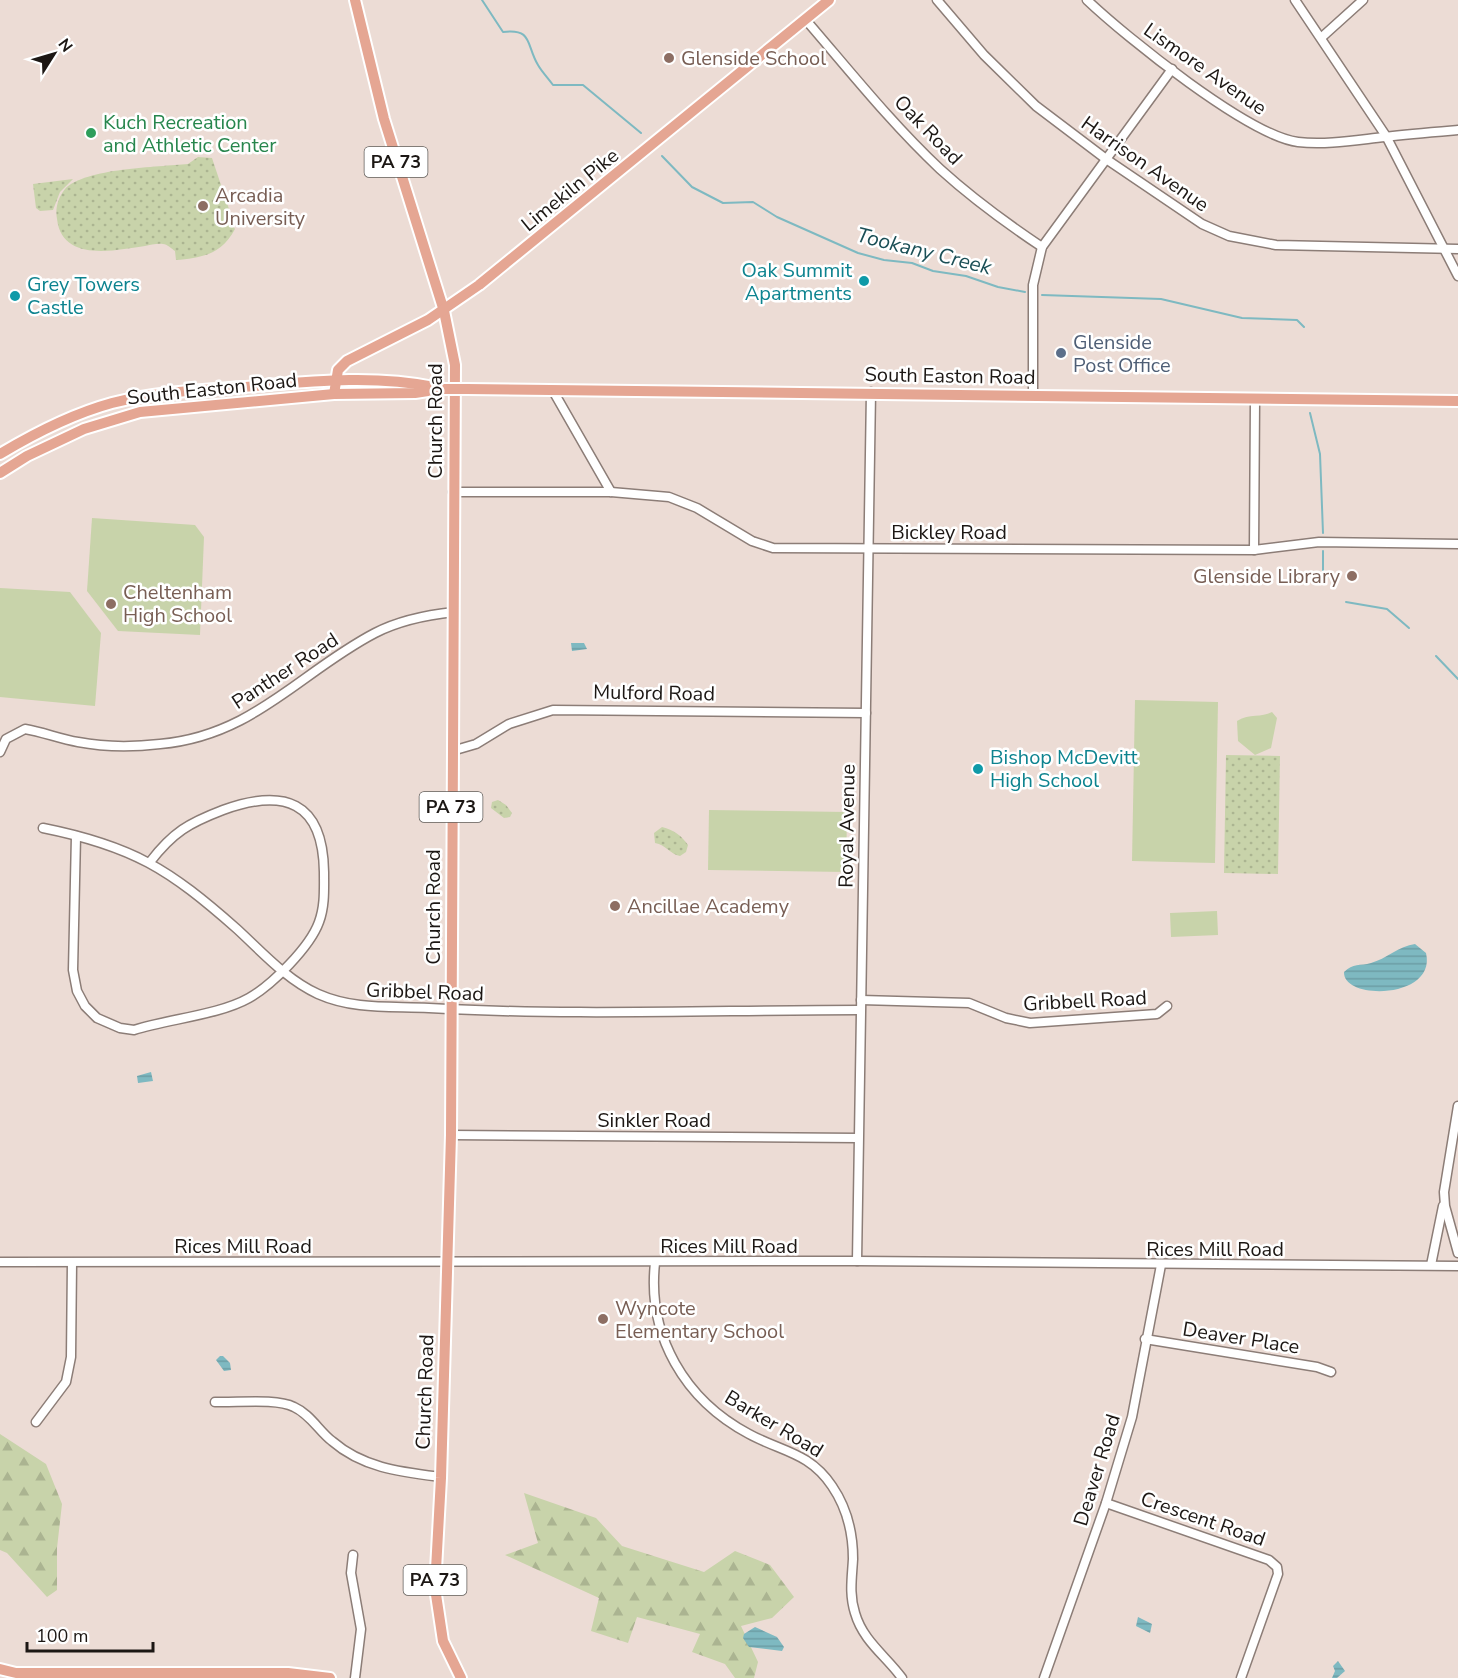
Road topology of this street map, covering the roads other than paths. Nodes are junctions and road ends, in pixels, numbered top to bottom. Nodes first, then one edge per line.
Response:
1 (355, 0) edge
2 (829, 0) edge
3 (937, 0) edge
4 (1087, 0) edge
5 (1295, 0) edge
6 (1363, 0) edge
7 (806, 19) junction
8 (1322, 37) junction
9 (1172, 69) junction
10 (1458, 130) edge
11 (1386, 136) junction
12 (1106, 159) junction
13 (1042, 248) junction
14 (1444, 249) junction
15 (1458, 249) edge
16 (1458, 276) edge
17 (444, 311) junction
18 (336, 381) junction
19 (441, 389) junction
20 (552, 390) junction
21 (871, 392) junction
22 (334, 394) junction
23 (1033, 396) junction
24 (1255, 400) junction
25 (1458, 401) edge
26 (3, 452) edge
27 (14, 464) junction
28 (0, 472) edge
29 (453, 492) junction
30 (611, 492) junction
31 (1458, 544) edge
32 (869, 548) junction
33 (1254, 550) junction
34 (454, 612) junction
35 (866, 712) junction
36 (452, 751) junction
37 (0, 752) edge
38 (43, 828) dead end
39 (76, 836) junction
40 (150, 862) junction
41 (282, 970) junction
42 (861, 1000) junction
43 (1167, 1006) dead end
44 (860, 1010) junction
45 (450, 1011) junction
46 (1458, 1106) edge
47 (451, 1135) junction
48 (858, 1138) junction
49 (1444, 1200) junction
50 (1458, 1253) edge
51 (447, 1261) junction
52 (857, 1261) junction
53 (0, 1262) edge
54 (72, 1263) junction
55 (655, 1263) junction
56 (1161, 1265) junction
57 (1431, 1265) junction
58 (1458, 1266) edge
59 (1145, 1339) junction
60 (1331, 1372) dead end
61 (215, 1402) dead end
62 (36, 1422) dead end
63 (441, 1477) junction
64 (1106, 1503) junction
65 (353, 1556) dead end
66 (0, 1670) edge
67 (330, 1678) edge
68 (355, 1678) edge
69 (461, 1678) edge
70 (902, 1678) edge
71 (1044, 1678) edge
72 (1241, 1678) edge

1 - 17 main road, Church Road / PA 73
2 - 7 main road, Limekiln Pike
3 - 12 street, Harrison Avenue
4 - 9 street, Lismore Avenue
5 - 8 street
6 - 8 street
7 - 13 street, Oak Road
7 - 17 main road, Limekiln Pike
8 - 11 street
9 - 11 street, Lismore Avenue
9 - 12 street
10 - 11 street, Lismore Avenue
11 - 14 street
12 - 13 street
12 - 14 street, Harrison Avenue
13 - 23 street
14 - 15 street, Harrison Avenue
14 - 16 street
17 - 18 main road, Limekiln Pike
17 - 29 main road, Church Road / PA 73
18 - 19 main road, South Easton Road
18 - 22 main road, Limekiln Pike
18 - 26 main road, South Easton Road
19 - 20 main road, South Easton Road, bridge
19 - 22 main road, South Easton Road
20 - 21 main road, South Easton Road
20 - 30 street
21 - 23 main road, South Easton Road
21 - 32 street, Royal Avenue
22 - 27 main road, South Easton Road
23 - 24 main road, South Easton Road
24 - 25 main road, South Easton Road
24 - 33 street
26 - 27 main road
27 - 28 main road, South Easton Road
29 - 30 street, Bickley Road
29 - 34 main road, Church Road / PA 73
30 - 32 street, Bickley Road
31 - 33 street, Bickley Road
32 - 33 street, Bickley Road
32 - 35 street, Royal Avenue
34 - 36 main road, Church Road / PA 73
34 - 37 street, Panther Road
35 - 36 street, Mulford Road
35 - 42 street, Royal Avenue
36 - 45 main road, Church Road / PA 73
38 - 39 street, Gribbel Road
39 - 40 street, Gribbel Road
39 - 41 street
40 - 41 street, Gribbel Road
40 - 41 street
41 - 45 street, Gribbel Road
42 - 43 street, Gribbell Road
42 - 44 street, Royal Avenue
44 - 45 street, Gribbel Road
44 - 48 street, Royal Avenue
45 - 47 main road, Church Road / PA 73
46 - 49 street
47 - 48 street, Sinkler Road
47 - 51 main road, Church Road / PA 73
48 - 52 street, Royal Avenue
49 - 50 street
49 - 57 street
51 - 54 street, Rices Mill Road
51 - 55 street, Rices Mill Road
51 - 63 main road, Church Road / PA 73
52 - 55 street, Rices Mill Road
52 - 56 street, Rices Mill Road
53 - 54 street, Rices Mill Road
54 - 62 street
55 - 70 street, Barker Road
56 - 57 street, Rices Mill Road
56 - 59 street, Deaver Road
57 - 58 street, Rices Mill Road
59 - 60 street, Deaver Place
59 - 64 street, Deaver Road
61 - 63 street
63 - 69 main road, Church Road / PA 73
64 - 71 street, Deaver Road
64 - 72 street, Crescent Road
65 - 68 street
66 - 67 main road

